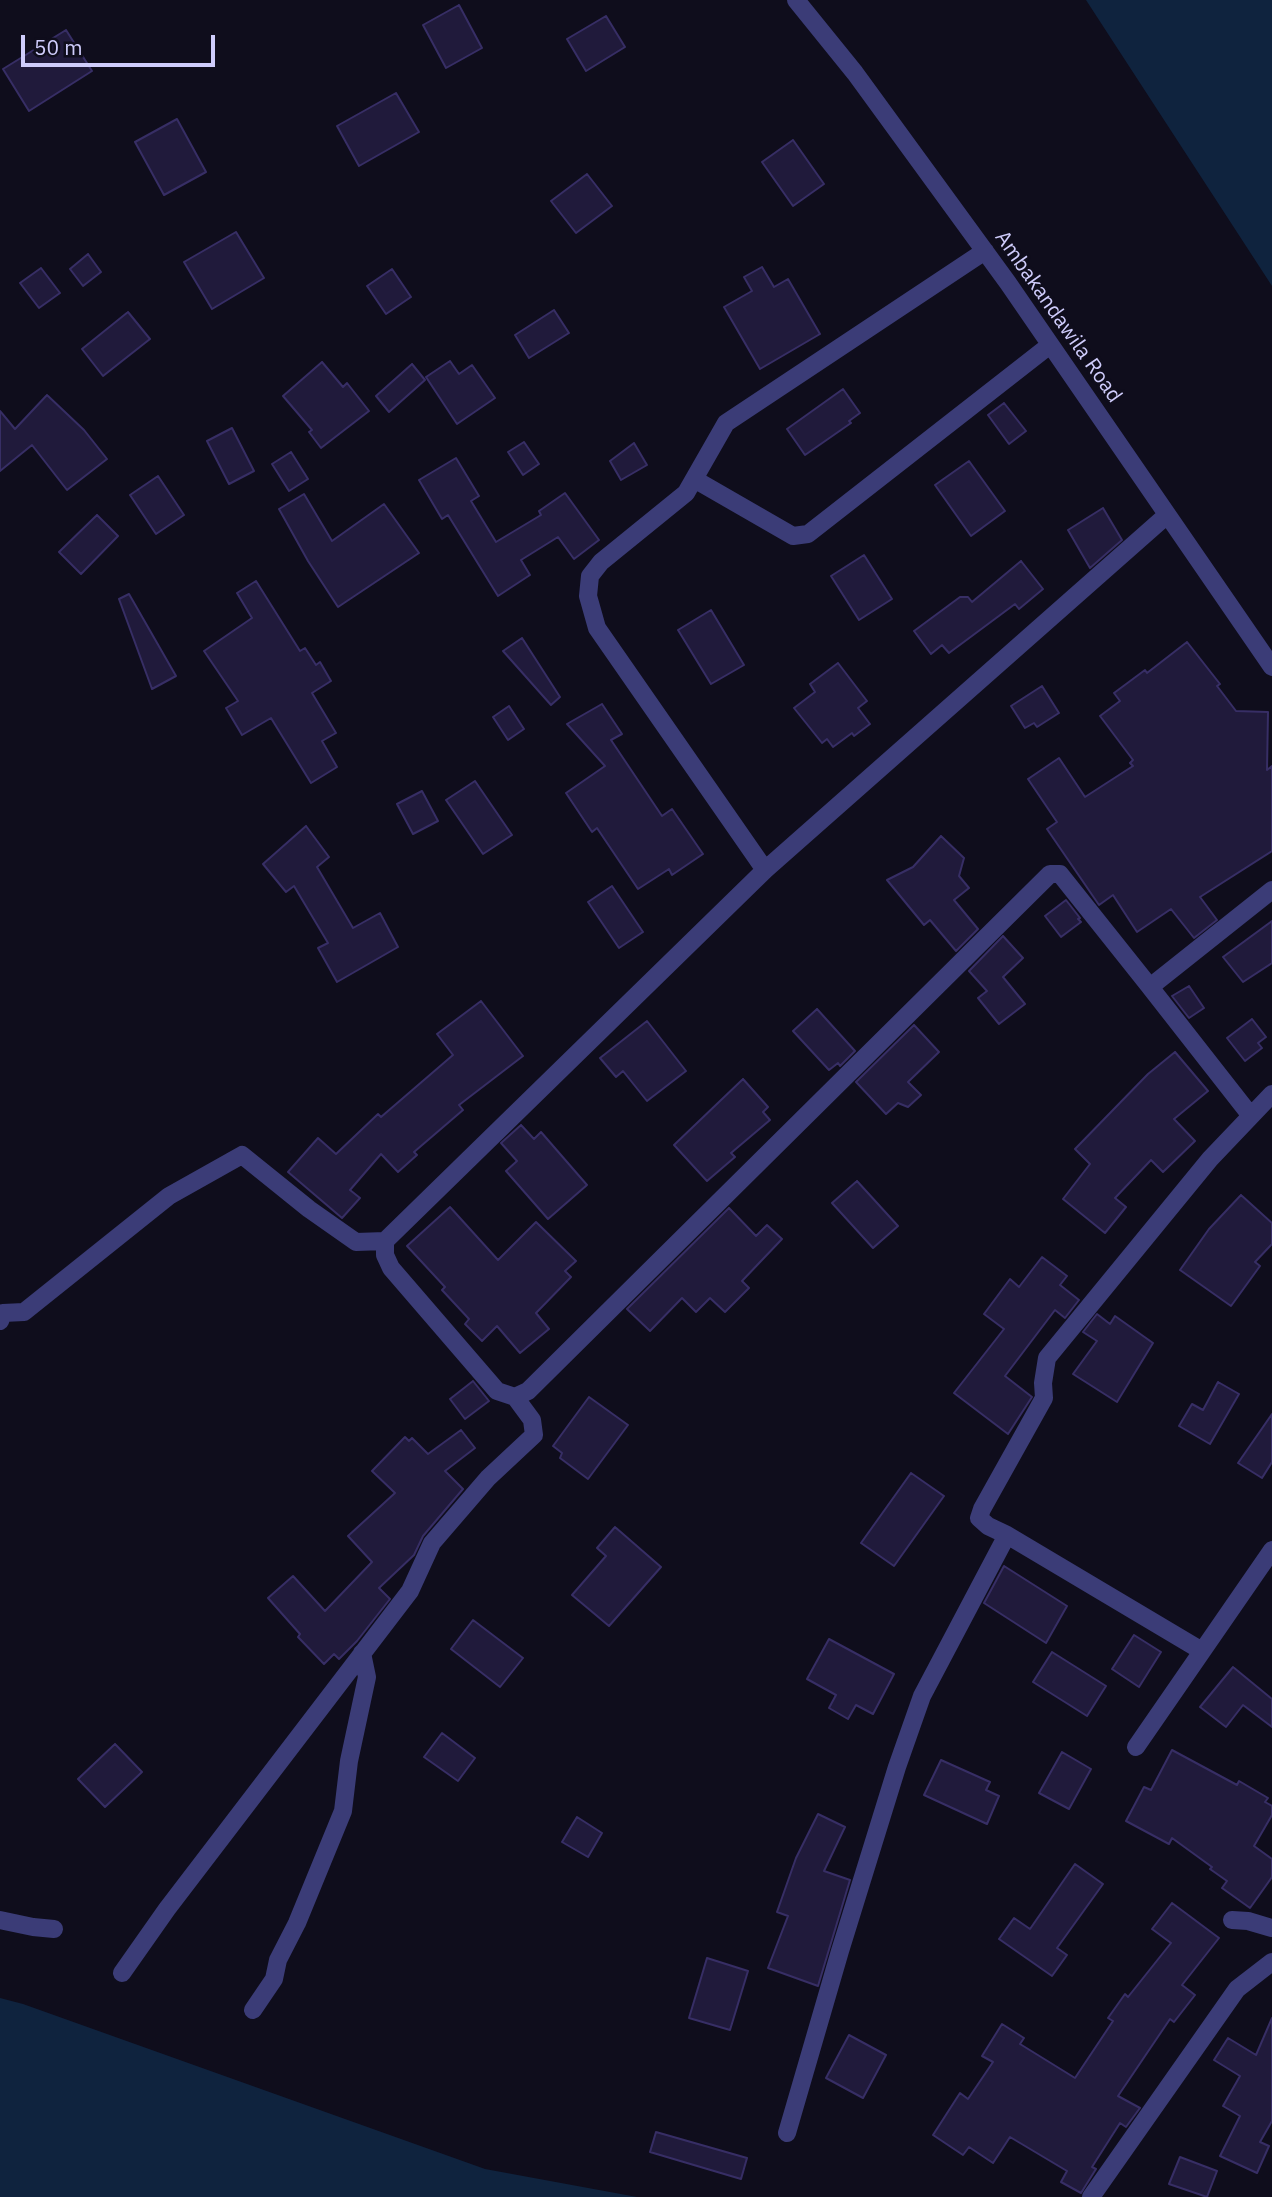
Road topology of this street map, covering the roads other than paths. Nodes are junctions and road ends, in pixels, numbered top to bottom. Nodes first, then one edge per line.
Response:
1 (796, 0) edge
2 (985, 251) junction
3 (1050, 345) junction
4 (694, 479) junction
5 (1167, 515) junction
6 (1272, 667) edge
7 (765, 870) junction
8 (1272, 890) edge
9 (1150, 987) junction
10 (1272, 1094) edge
11 (1251, 1116) junction
12 (385, 1241) junction
13 (0, 1321) edge
14 (515, 1398) junction
15 (1007, 1535) junction
16 (1272, 1550) edge
17 (1202, 1651) junction
18 (362, 1653) junction
19 (1136, 1748) dead end
20 (0, 1920) edge
21 (1232, 1920) dead end
22 (1272, 1928) edge
23 (54, 1929) dead end
24 (1272, 1962) edge
25 (122, 1973) dead end
26 (253, 2010) dead end
27 (787, 2133) dead end
28 (1091, 2197) edge

1 - 2 street, Ambakandawila Road
2 - 3 street, Ambakandawila Road
2 - 4 street
3 - 4 street
3 - 5 street, Ambakandawila Road
4 - 7 street
5 - 6 street, Ambakandawila Road
5 - 7 street
7 - 12 street
8 - 9 street
9 - 11 street
9 - 14 street
10 - 11 street
11 - 15 street
12 - 13 street
12 - 14 street
14 - 18 street
15 - 17 street
15 - 27 street
16 - 17 street
17 - 19 street
18 - 25 street
18 - 26 street
20 - 23 street
21 - 22 street
24 - 28 street

